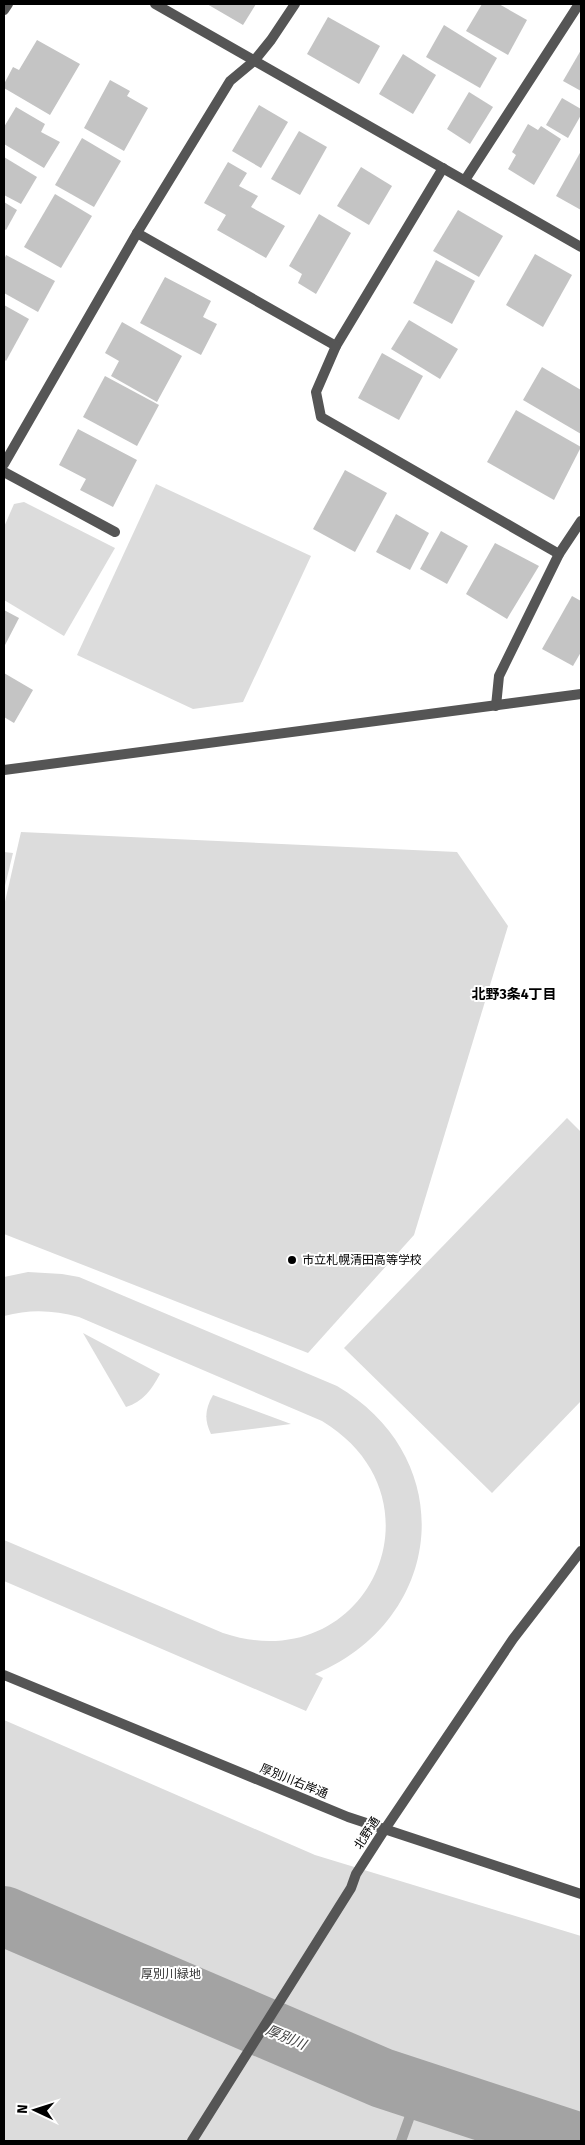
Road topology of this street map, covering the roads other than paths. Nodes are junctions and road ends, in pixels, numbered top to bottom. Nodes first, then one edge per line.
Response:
1 (8, 4) edge
2 (155, 4) edge
3 (295, 4) edge
4 (579, 4) edge
5 (4, 10) edge
6 (254, 61) junction
7 (443, 168) junction
8 (465, 180) junction
9 (137, 233) junction
10 (581, 247) edge
11 (336, 346) junction
12 (4, 464) edge
13 (4, 472) edge
14 (581, 521) edge
15 (114, 532) dead end
16 (559, 554) junction
17 (581, 694) edge
18 (496, 706) junction
19 (4, 770) edge
20 (581, 1551) edge
21 (4, 1675) edge
22 (385, 1829) junction
23 (581, 1894) edge
24 (192, 2141) edge

1 - 5 street
2 - 6 street
3 - 6 street
4 - 8 street
6 - 7 street
6 - 9 street
7 - 8 street
7 - 11 street
8 - 10 street
9 - 11 street
9 - 12 street
11 - 16 street
13 - 15 street
14 - 16 street
16 - 18 street
17 - 18 street
18 - 19 street
20 - 22 street, 北野通
21 - 22 street, 厚別川右岸通
22 - 23 street, 厚別川右岸通
22 - 24 street, 北野通

